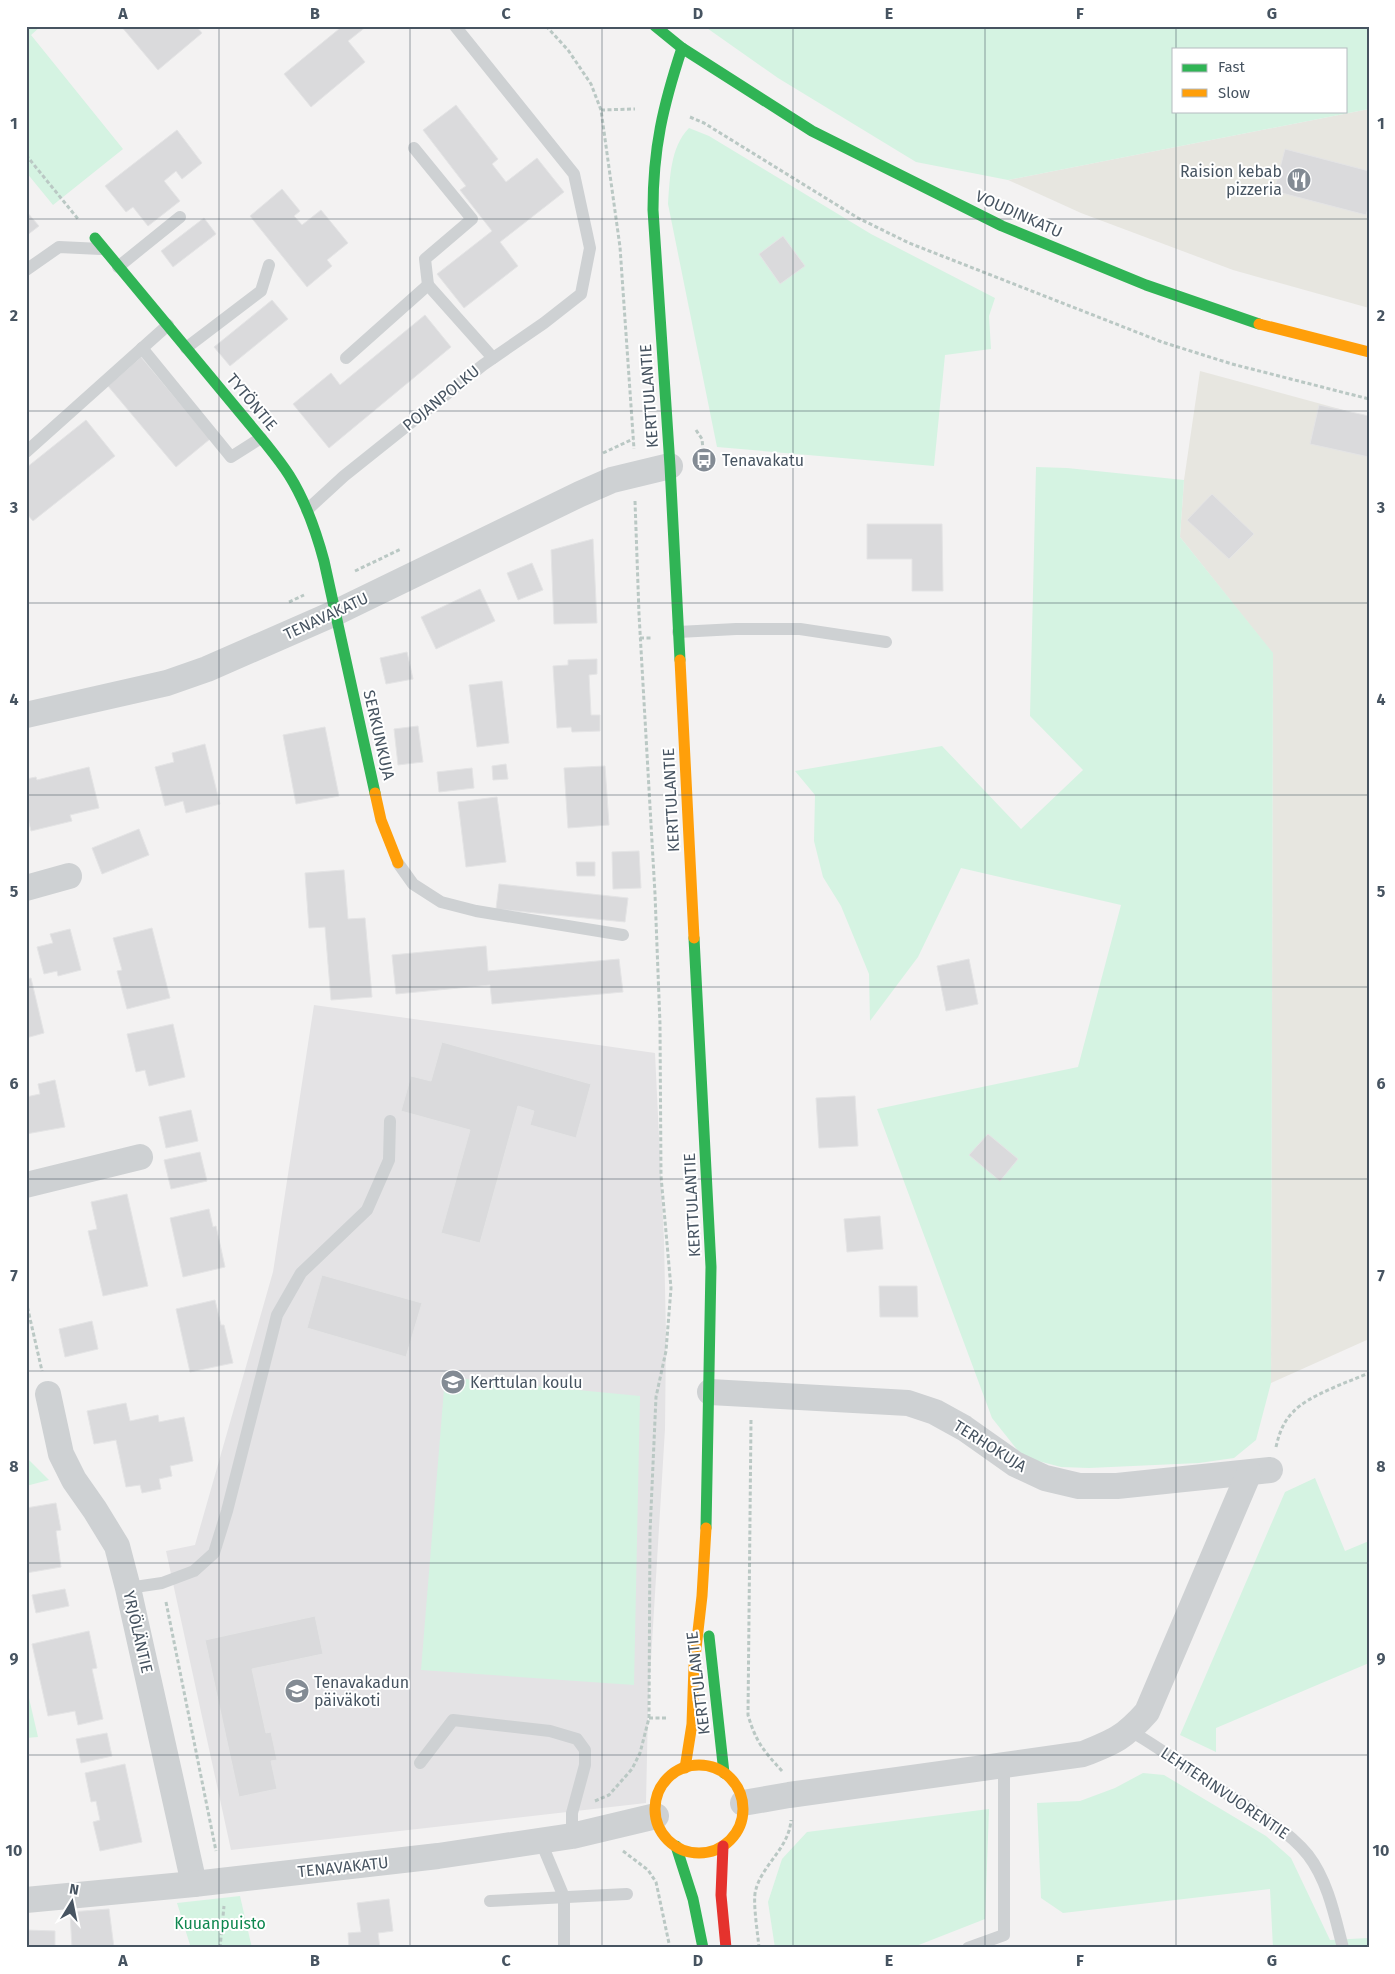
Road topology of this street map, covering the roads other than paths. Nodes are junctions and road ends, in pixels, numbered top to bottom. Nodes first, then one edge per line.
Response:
1 (455, 26) edge
2 (656, 26) edge
3 (682, 48) junction
4 (414, 148) dead end
5 (180, 217) dead end
6 (95, 238) road end
7 (104, 249) junction
8 (269, 265) dead end
9 (118, 267) junction
10 (26, 270) edge
11 (428, 286) junction
12 (168, 325) junction
13 (142, 348) junction
14 (186, 348) junction
15 (1369, 352) edge
16 (346, 358) dead end
17 (493, 358) junction
18 (261, 438) junction
19 (26, 452) edge
20 (670, 466) junction
21 (307, 510) junction
22 (335, 613) junction
23 (678, 632) junction
24 (886, 642) dead end
25 (26, 716) edge
26 (398, 863) joint
27 (69, 876) dead end
28 (26, 888) edge
29 (623, 935) dead end
30 (390, 1121) dead end
31 (140, 1157) dead end
32 (26, 1184) edge
33 (710, 1392) junction
34 (48, 1394) dead end
35 (128, 1588) junction
36 (703, 1590) junction
37 (1130, 1731) junction
38 (420, 1763) dead end
39 (1004, 1765) junction
40 (685, 1768) junction
41 (724, 1773) junction
42 (743, 1804) junction
43 (656, 1816) junction
44 (572, 1836) junction
45 (541, 1842) junction
46 (676, 1846) junction
47 (723, 1846) junction
48 (194, 1884) junction
49 (627, 1894) dead end
50 (564, 1897) junction
51 (26, 1900) edge
52 (490, 1901) dead end
53 (564, 1948) edge
54 (703, 1948) edge
55 (726, 1948) edge
56 (968, 1948) edge
57 (1343, 1948) edge

1 - 17 lane, POJANPOLKU
2 - 3 street
3 - 15 street, VOUDINKATU
3 - 20 street, KERTTULANTIE
4 - 11 lane
5 - 9 lane
6 - 7 street, TYTÖNTIE
7 - 9 street, TYTÖNTIE
7 - 10 lane
8 - 14 lane
9 - 12 street, TYTÖNTIE
11 - 16 lane
11 - 17 lane
12 - 13 lane
12 - 14 street, TYTÖNTIE
13 - 18 lane
13 - 19 lane
14 - 18 street, TYTÖNTIE
17 - 21 lane, POJANPOLKU
18 - 21 street, TYTÖNTIE
20 - 22 street, TENAVAKATU
20 - 23 street, KERTTULANTIE
21 - 22 street, TYTÖNTIE
22 - 25 street, TENAVAKATU
22 - 26 street, SERKUNKUJA
23 - 24 lane
23 - 33 street, KERTTULANTIE
26 - 29 lane
27 - 28 street
30 - 35 lane
31 - 32 street
33 - 36 street, KERTTULANTIE
33 - 37 street, TERHOKUJA
34 - 35 street, YRJÖLÄNTIE
35 - 48 street, YRJÖLÄNTIE
36 - 40 street, KERTTULANTIE
36 - 41 street, KERTTULANTIE
37 - 39 street
37 - 57 lane, LEHTERINVUORENTIE
38 - 44 lane
39 - 42 street
39 - 56 lane
40 - 41 street
40 - 43 street
41 - 42 street
42 - 47 street
43 - 44 street, TENAVAKATU
43 - 46 street
44 - 45 street, TENAVAKATU
45 - 48 street, TENAVAKATU
45 - 50 lane
46 - 47 street
46 - 54 street
47 - 55 street
48 - 51 street, TENAVAKATU
49 - 50 lane
50 - 52 lane
50 - 53 lane

